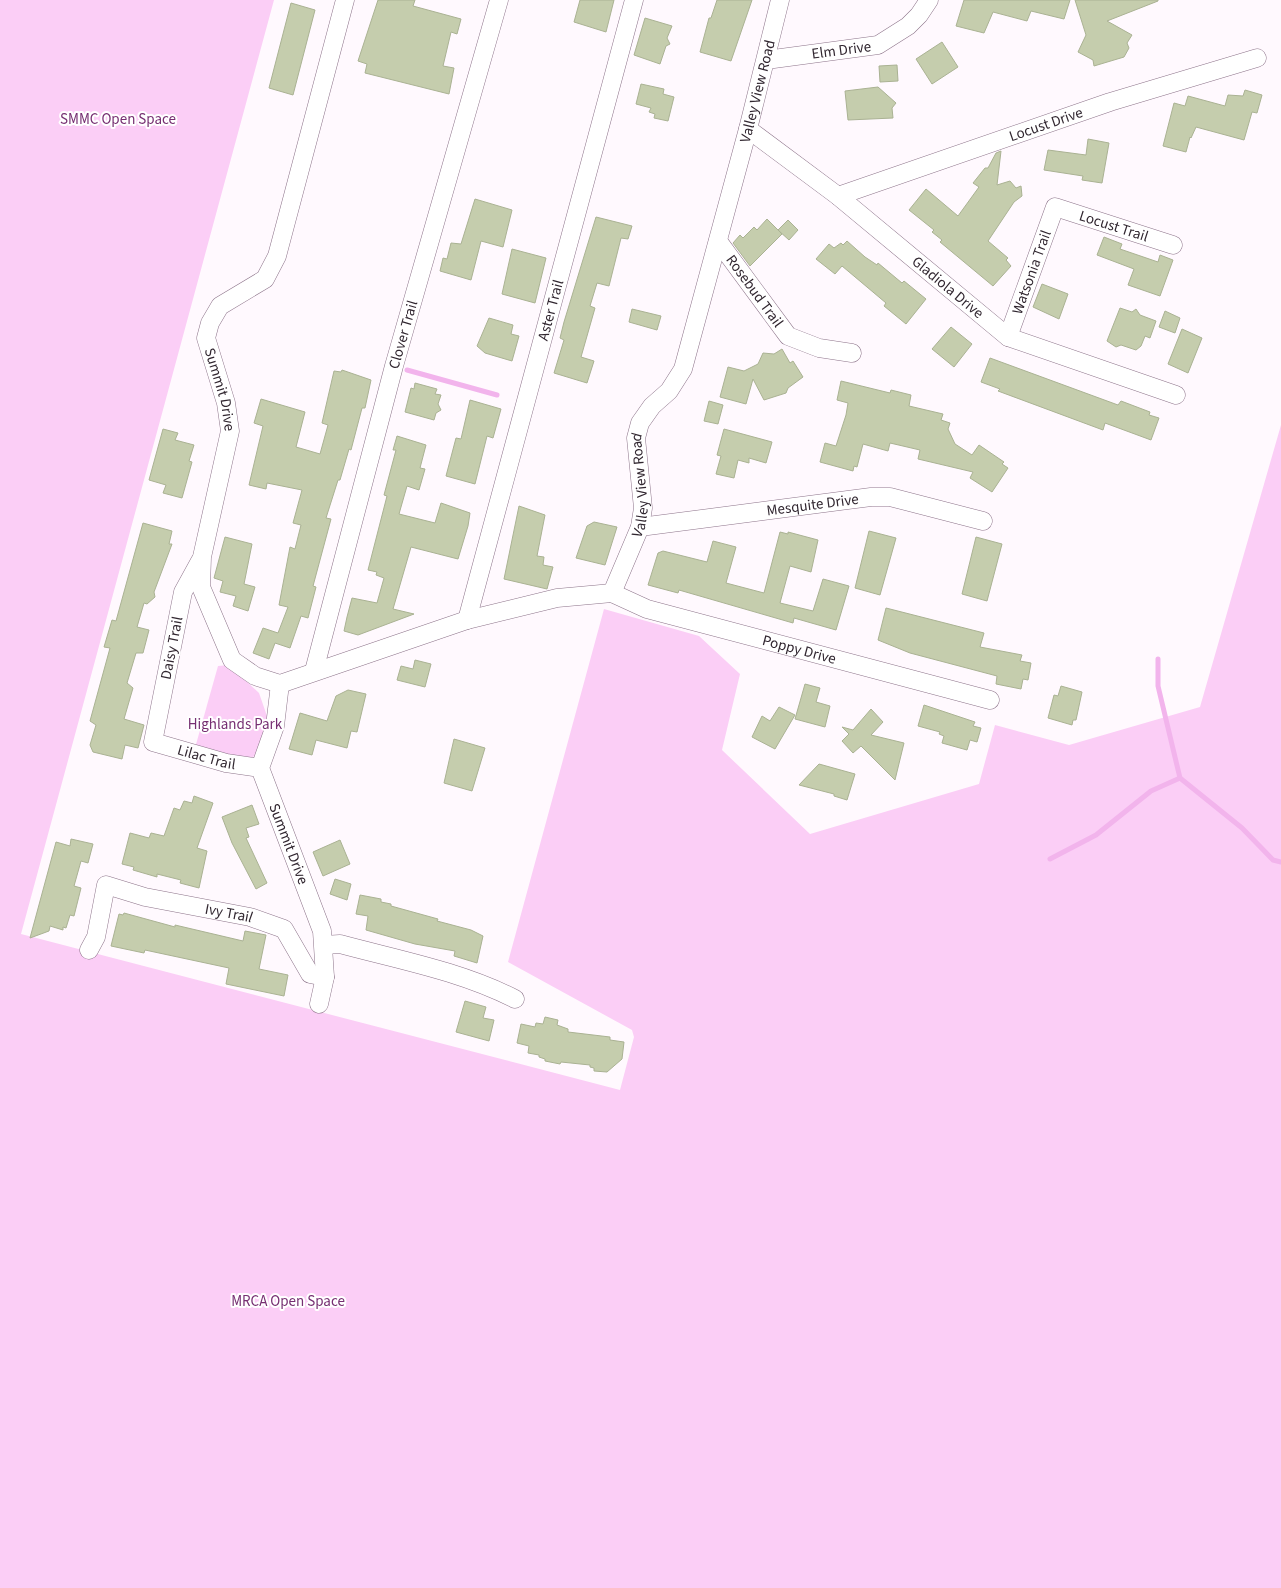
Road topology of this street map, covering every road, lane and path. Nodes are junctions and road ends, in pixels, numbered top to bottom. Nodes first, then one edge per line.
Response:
1 (345, 0) edge
2 (499, 0) edge
3 (634, 0) edge
4 (780, 0) edge
5 (929, 0) edge
6 (1256, 58) dead end
7 (766, 60) junction
8 (748, 129) junction
9 (838, 196) junction
10 (1054, 207) joint
11 (718, 241) junction
12 (1173, 245) dead end
13 (1008, 337) junction
14 (852, 353) dead end
15 (1176, 395) dead end
16 (983, 521) dead end
17 (640, 527) junction
18 (202, 557) junction
19 (612, 593) junction
20 (467, 620) junction
21 (314, 671) junction
22 (280, 684) junction
23 (990, 700) dead end
24 (153, 742) joint
25 (260, 768) junction
26 (324, 945) junction
27 (89, 950) dead end
28 (325, 978) junction
29 (515, 999) dead end
30 (318, 1004) dead end

1 - 18 street, Summit Drive
2 - 21 street, Clover Trail
3 - 20 street, Aster Trail
4 - 7 street, Valley View Road
5 - 7 street, Elm Drive
6 - 9 street, Locust Drive
7 - 8 street, Valley View Road
8 - 9 street, Gladiola Drive
8 - 11 street, Valley View Road
9 - 13 street, Gladiola Drive
10 - 12 street, Locust Trail
10 - 13 street, Watsonia Trail
11 - 14 street, Rosebud Trail
11 - 17 street, Valley View Road
13 - 15 street, Gladiola Drive
16 - 17 street, Mesquite Drive
17 - 19 street, Valley View Road
18 - 22 street, Summit Drive
18 - 24 street, Daisy Trail
19 - 20 street
19 - 23 street, Poppy Drive
20 - 21 street
21 - 22 street
22 - 25 street
24 - 25 street, Lilac Trail
25 - 26 street, Summit Drive
26 - 28 street, Summit Drive
26 - 29 street
27 - 28 street, Ivy Trail
28 - 30 street, Summit Drive

